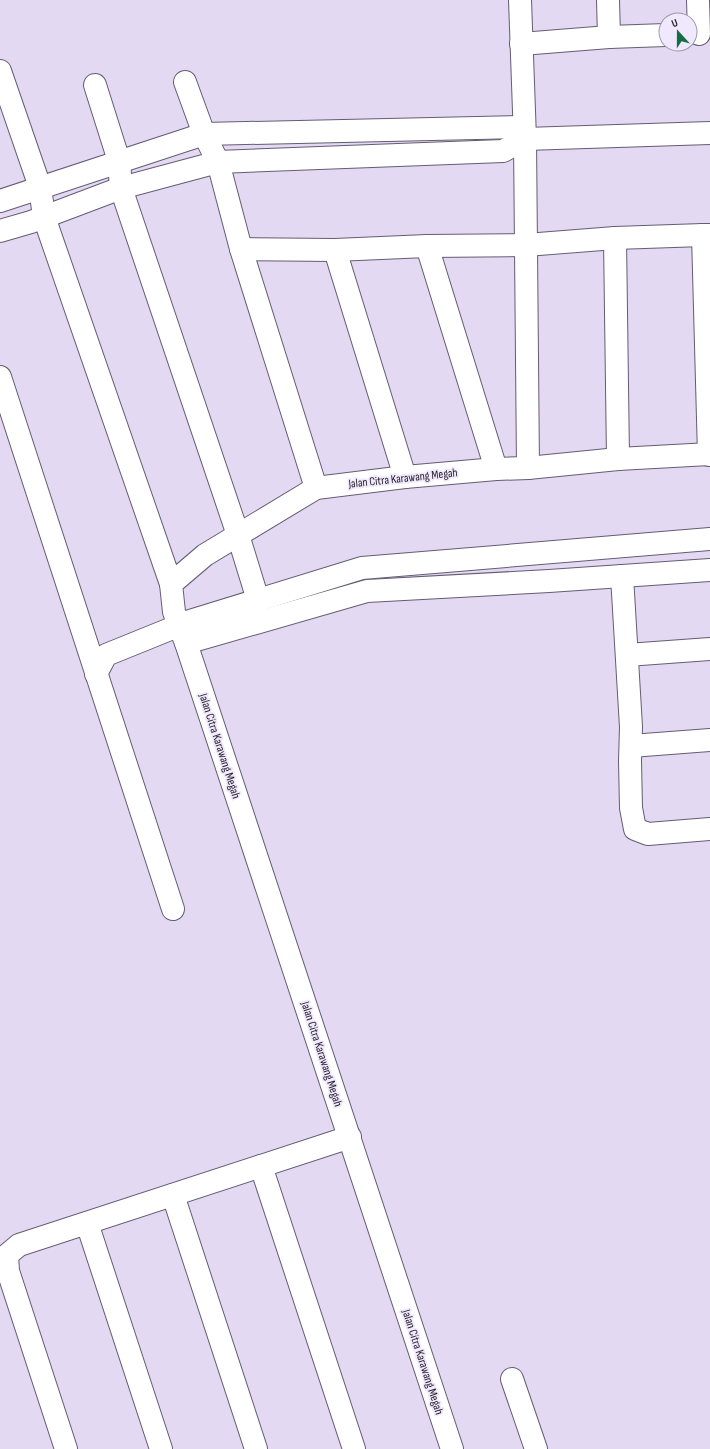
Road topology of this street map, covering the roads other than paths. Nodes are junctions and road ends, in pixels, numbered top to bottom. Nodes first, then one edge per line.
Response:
1 (520, 0) edge
2 (608, 0) edge
3 (698, 0) edge
4 (700, 34) edge
5 (658, 35) edge
6 (609, 37) junction
7 (521, 44) junction
8 (0, 71) edge
9 (185, 82) dead end
10 (95, 85) dead end
11 (524, 133) junction
12 (710, 133) edge
13 (204, 134) junction
14 (120, 161) junction
15 (218, 162) junction
16 (40, 187) junction
17 (121, 188) junction
18 (0, 201) edge
19 (44, 217) junction
20 (0, 232) edge
21 (706, 235) edge
22 (615, 238) junction
23 (526, 245) junction
24 (427, 246) junction
25 (241, 249) junction
26 (335, 250) junction
27 (0, 377) edge
28 (709, 455) edge
29 (618, 459) junction
30 (528, 468) junction
31 (496, 469) junction
32 (405, 477) junction
33 (316, 488) junction
34 (238, 535) junction
35 (710, 539) edge
36 (710, 570) edge
37 (622, 576) junction
38 (171, 584) junction
39 (258, 600) junction
40 (182, 634) junction
41 (710, 649) edge
42 (627, 655) junction
43 (96, 674) junction
44 (710, 740) edge
45 (630, 746) junction
46 (710, 829) edge
47 (173, 909) dead end
48 (350, 1137) junction
49 (261, 1166) junction
50 (173, 1196) junction
51 (87, 1223) junction
52 (512, 1379) dead end
53 (66, 1449) edge
54 (161, 1449) edge
55 (256, 1449) edge
56 (354, 1449) edge
57 (452, 1449) edge
58 (536, 1449) edge

1 - 7 street
2 - 6 street
3 - 4 street
5 - 6 street
6 - 7 street
7 - 11 street
8 - 16 street
9 - 13 street
10 - 14 street
11 - 12 street
11 - 13 street
11 - 15 street
11 - 23 street
13 - 14 street
13 - 15 street
14 - 16 street
14 - 17 street
15 - 17 street
15 - 25 street
16 - 18 street
16 - 19 street
17 - 19 street
17 - 34 street
19 - 20 street
19 - 38 street
21 - 22 street
21 - 28 street
22 - 23 street
22 - 29 street
23 - 24 street
23 - 30 street
24 - 26 street
24 - 31 street
25 - 26 street
25 - 33 street
26 - 32 street
27 - 43 street
28 - 29 street, Jalan Citra Karawang Megah
29 - 30 street, Jalan Citra Karawang Megah
30 - 31 street, Jalan Citra Karawang Megah
31 - 32 street, Jalan Citra Karawang Megah
32 - 33 street, Jalan Citra Karawang Megah
33 - 34 street, Jalan Citra Karawang Megah
34 - 38 street, Jalan Citra Karawang Megah
34 - 39 street
35 - 39 street
36 - 37 street
37 - 40 street
37 - 42 street
38 - 40 street, Jalan Citra Karawang Megah
39 - 40 street
40 - 43 street
40 - 48 street, Jalan Citra Karawang Megah
41 - 42 street
42 - 45 street
43 - 47 street
44 - 45 street
45 - 46 street
48 - 49 street
48 - 57 street, Jalan Citra Karawang Megah
49 - 50 street
49 - 56 street
50 - 51 street
50 - 55 street
51 - 53 street
51 - 54 street
52 - 58 street

